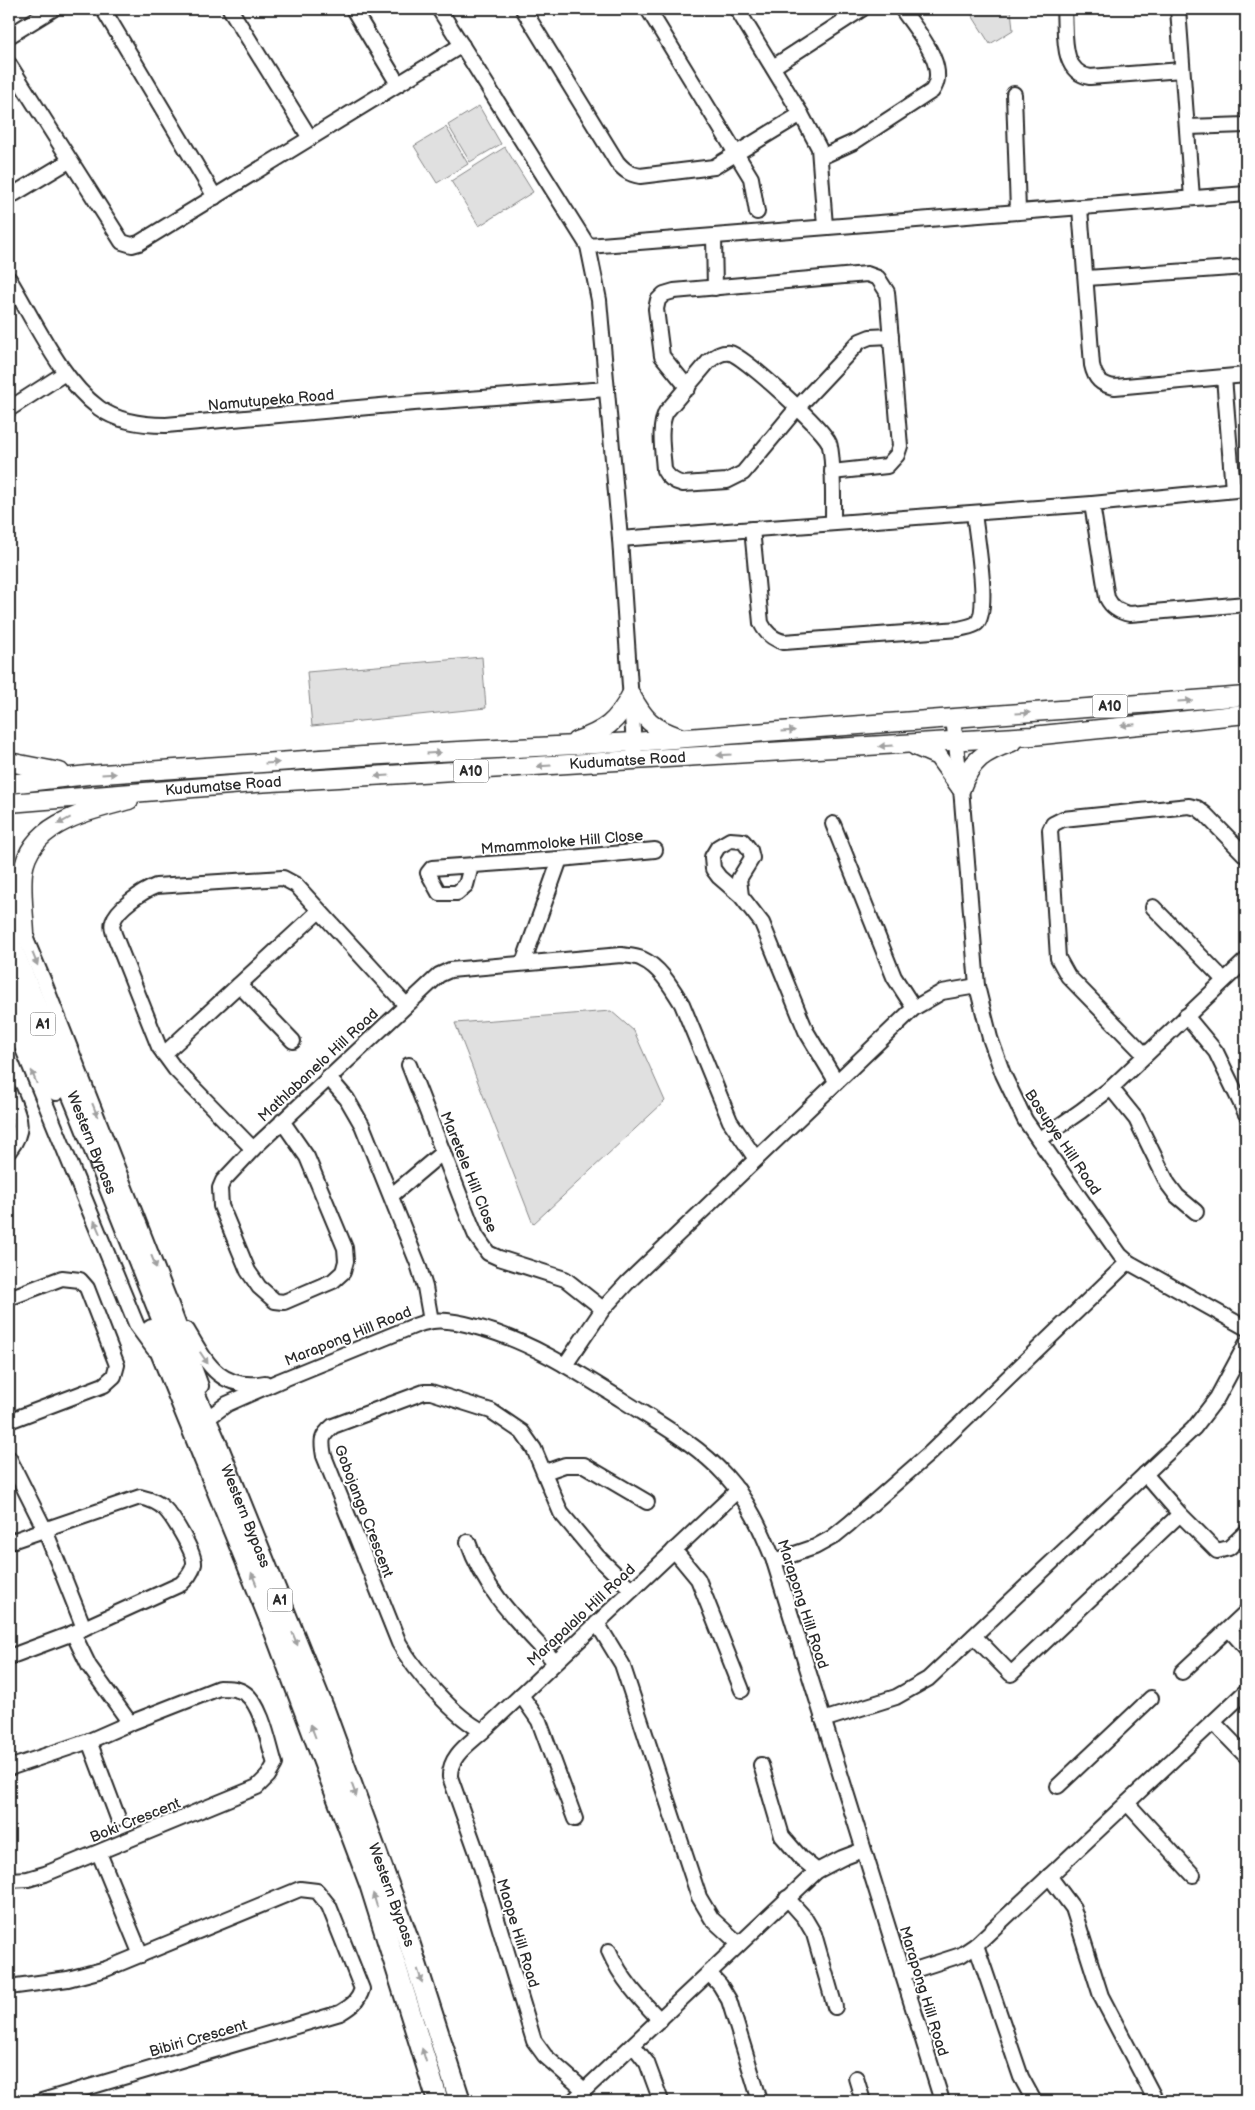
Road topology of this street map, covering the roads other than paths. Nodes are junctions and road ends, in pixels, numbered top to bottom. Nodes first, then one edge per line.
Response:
1 (53, 9) edge
2 (103, 9) edge
3 (230, 9) edge
4 (353, 9) edge
5 (439, 9) edge
6 (523, 9) edge
7 (648, 9) edge
8 (737, 9) edge
9 (862, 9) edge
10 (902, 9) edge
11 (1064, 9) edge
12 (1178, 9) edge
13 (9, 36) edge
14 (462, 45) junction
15 (9, 64) edge
16 (773, 67) junction
17 (1182, 70) junction
18 (398, 84) junction
19 (1014, 94) dead end
20 (801, 114) junction
21 (1188, 126) junction
22 (1246, 126) edge
23 (310, 138) junction
24 (737, 154) junction
25 (821, 157) junction
26 (69, 161) junction
27 (1246, 194) edge
28 (214, 197) junction
29 (9, 198) edge
30 (1192, 198) junction
31 (1080, 208) junction
32 (1018, 211) junction
33 (757, 212) dead end
34 (826, 226) junction
35 (714, 237) junction
36 (588, 246) junction
37 (1246, 267) edge
38 (1087, 278) junction
39 (10, 284) edge
40 (715, 288) junction
41 (890, 336) junction
42 (66, 373) junction
43 (1246, 375) edge
44 (1224, 377) junction
45 (688, 388) junction
46 (607, 389) junction
47 (797, 408) junction
48 (9, 409) edge
49 (832, 472) junction
50 (1239, 489) edge
51 (1092, 504) junction
52 (974, 513) junction
53 (834, 524) junction
54 (752, 530) junction
55 (620, 539) junction
56 (1246, 604) edge
57 (630, 695) junction
58 (1246, 696) edge
59 (1246, 714) edge
60 (953, 718) junction
61 (1032, 736) junction
62 (682, 738) junction
63 (955, 741) junction
64 (634, 742) junction
65 (912, 744) junction
66 (556, 747) junction
67 (634, 760) junction
68 (9, 762) edge
69 (88, 775) junction
70 (9, 784) edge
71 (961, 788) junction
72 (161, 790) junction
73 (9, 803) edge
74 (833, 824) dead end
75 (655, 850) dead end
76 (1246, 856) edge
77 (560, 860) junction
78 (471, 866) dead end
79 (741, 896) dead end
80 (9, 898) edge
81 (1153, 907) dead end
82 (319, 911) junction
83 (17, 938) edge
84 (1246, 960) edge
85 (523, 963) junction
86 (1224, 980) junction
87 (9, 981) edge
88 (239, 985) junction
89 (977, 986) junction
90 (406, 1005) junction
91 (914, 1008) junction
92 (9, 1015) edge
93 (1186, 1016) junction
94 (293, 1041) dead end
95 (164, 1054) junction
96 (1145, 1054) junction
97 (409, 1065) dead end
98 (328, 1077) junction
99 (836, 1081) junction
100 (1111, 1088) junction
101 (9, 1092) edge
102 (1246, 1114) edge
103 (282, 1121) junction
104 (1039, 1140) junction
105 (12, 1147) edge
106 (253, 1149) junction
107 (443, 1152) junction
108 (756, 1159) junction
109 (392, 1195) junction
110 (1196, 1212) dead end
111 (1128, 1262) junction
112 (9, 1298) edge
113 (170, 1302) junction
114 (603, 1309) junction
115 (431, 1321) junction
116 (1246, 1328) edge
117 (1246, 1344) edge
118 (165, 1364) junction
119 (565, 1365) junction
120 (279, 1380) junction
121 (212, 1415) junction
122 (9, 1420) edge
123 (219, 1450) junction
124 (9, 1458) edge
125 (545, 1472) junction
126 (1145, 1474) junction
127 (738, 1490) junction
128 (647, 1502) dead end
129 (1180, 1514) junction
130 (45, 1530) junction
131 (1245, 1537) edge
132 (9, 1542) edge
133 (468, 1542) dead end
134 (674, 1550) junction
135 (774, 1561) junction
136 (632, 1590) junction
137 (1246, 1612) edge
138 (597, 1623) junction
139 (1229, 1629) junction
140 (79, 1630) junction
141 (974, 1636) junction
142 (1246, 1648) edge
143 (9, 1658) edge
144 (555, 1662) junction
145 (1182, 1672) dead end
146 (742, 1690) dead end
147 (1246, 1691) edge
148 (521, 1694) junction
149 (1151, 1698) dead end
150 (823, 1720) junction
151 (1213, 1722) junction
152 (130, 1723) junction
153 (482, 1731) junction
154 (90, 1741) junction
155 (1246, 1756) edge
156 (761, 1765) dead end
157 (450, 1767) joint
158 (9, 1768) edge
159 (1058, 1786) dead end
160 (1127, 1803) junction
161 (118, 1818) dead end
162 (575, 1819) dead end
163 (863, 1850) junction
164 (99, 1853) junction
165 (817, 1871) junction
166 (1193, 1875) dead end
167 (1048, 1876) junction
168 (9, 1880) edge
169 (787, 1898) junction
170 (739, 1944) junction
171 (976, 1945) junction
172 (609, 1951) dead end
173 (141, 1955) junction
174 (709, 1973) junction
175 (902, 1974) junction
176 (9, 1987) edge
177 (835, 2007) dead end
178 (660, 2020) junction
179 (633, 2045) junction
180 (856, 2078) dead end
181 (584, 2090) junction
182 (436, 2098) edge
183 (42, 2101) edge
184 (460, 2101) edge
185 (573, 2101) edge
186 (661, 2101) edge
187 (760, 2101) edge
188 (863, 2101) edge
189 (942, 2101) edge
190 (1034, 2101) edge
191 (1156, 2101) edge

1 - 13 street
2 - 28 street
3 - 23 street
4 - 18 street
5 - 14 street
6 - 24 street
7 - 24 street
8 - 16 street
9 - 16 street
10 - 25 street
11 - 17 street
12 - 17 street
14 - 18 street
14 - 36 street
15 - 26 street
16 - 20 street
17 - 21 street
18 - 23 street
19 - 32 street
20 - 24 street
20 - 25 street
21 - 22 street
21 - 30 street
23 - 28 street
24 - 33 street
25 - 34 street
26 - 28 street
26 - 29 street
27 - 30 street
30 - 31 street
31 - 32 street
31 - 38 street
32 - 34 street
34 - 35 street
35 - 36 street
35 - 40 street
36 - 46 street
37 - 38 street
38 - 44 street
39 - 42 street, Namutupeka Road
40 - 41 street
40 - 45 street
41 - 47 street
41 - 49 street
42 - 46 street, Namutupeka Road
42 - 48 street
43 - 44 street
44 - 50 street
45 - 47 street
45 - 47 street
46 - 55 street
47 - 49 street
49 - 53 street
50 - 51 street
51 - 52 street
51 - 56 street
52 - 53 street
52 - 54 street
53 - 54 street
54 - 55 street
55 - 57 street
57 - 62 main road
57 - 64 street
57 - 66 main road
60 -> 58 main road, Kudumatse Road / A10
59 -> 61 main road, Kudumatse Road / A10
62 -> 60 main road, Kudumatse Road / A10
60 - 63 street, Bosupye Hill Road
61 - 63 main road, Kudumatse Road / A10
61 - 71 main road
62 - 64 main road, Kudumatse Road / A10
63 - 65 main road, Kudumatse Road / A10
63 - 71 street, Bosupye Hill Road
64 - 66 main road, Kudumatse Road / A10
64 - 67 street
65 -> 67 main road, Kudumatse Road / A10
65 - 71 main road
69 -> 66 main road, Kudumatse Road / A10
67 -> 72 main road, Kudumatse Road / A10
68 - 69 main road
69 - 70 main road, Kudumatse Road / A10
71 - 89 street, Bosupye Hill Road
72 - 73 main road, Kudumatse Road / A10
72 -> 83 main road
74 - 91 street
75 - 77 street, Mmammoloke Hill Close
76 - 96 street
77 - 78 street, Mmammoloke Hill Close
77 - 85 street
79 - 99 street
80 - 83 street
81 - 86 street
82 - 88 street
82 - 90 street
82 - 95 street
83 -> 113 street
83 - 123 highway, Western Bypass / A1
84 - 86 street
85 - 90 street, Mathlabanelo Hill Road
85 - 108 street, Mathlabanelo Hill Road
86 - 93 street
87 - 118 highway, Western Bypass / A1
88 - 94 street
88 - 95 street
89 - 91 street
89 - 104 street, Bosupye Hill Road
90 - 98 street, Mathlabanelo Hill Road
91 - 99 street
118 -> 92 street
93 - 96 street
93 - 102 street
95 - 106 street
96 - 100 street
97 - 107 street, Maretele Hill Close
98 - 103 street, Mathlabanelo Hill Road
98 - 109 street
99 - 108 street
100 - 104 street
100 - 110 street
101 - 105 street
103 - 106 street, Mathlabanelo Hill Road
103 - 106 street, Mathlabanelo Hill Road
104 - 111 street, Bosupye Hill Road
107 - 109 street
107 - 114 street, Maretele Hill Close
108 - 114 street
109 - 115 street
111 - 116 street, Bosupye Hill Road
111 - 135 street
112 - 122 street
113 -> 120 street
113 - 121 street
114 - 119 street
115 - 119 street, Marapong Hill Road
115 - 120 street, Marapong Hill Road
117 - 126 street
182 -> 118 highway, Western Bypass / A1
119 - 127 street, Marapong Hill Road
120 - 121 street, Marapong Hill Road
121 - 123 street
123 -> 184 highway, Western Bypass / A1
124 - 130 street
125 - 128 street
125 - 136 street
125 - 153 street, Gobojango Crescent
126 - 129 street
126 - 141 street
127 - 134 street, Marapalalo Hill Road
127 - 135 street, Marapong Hill Road
129 - 131 street
129 - 141 street
130 - 132 street
130 - 140 street
130 - 140 street
133 - 144 street
134 - 136 street, Marapalalo Hill Road
134 - 146 street
135 - 150 street, Marapong Hill Road
136 - 138 street, Marapalalo Hill Road
137 - 139 street
138 - 144 street, Marapalalo Hill Road
138 - 170 street
139 - 142 street
139 - 145 street
140 - 143 street
140 - 152 street
141 - 150 street
144 - 148 street, Marapalalo Hill Road
147 - 151 street
148 - 153 street, Marapalalo Hill Road
148 - 162 street
149 - 159 street
150 - 163 street, Marapong Hill Road
151 - 155 street
151 - 160 street
152 - 154 street
152 - 164 street, Boki Crescent
153 - 157 street, Marapalalo Hill Road
154 - 158 street
154 - 161 street
156 - 165 street
157 - 181 street, Maope Hill Road
160 - 166 street
160 - 167 street
163 - 165 street
163 - 175 street, Marapong Hill Road
164 - 168 street, Boki Crescent
164 - 173 street
165 - 169 street
167 - 171 street
167 - 191 street
169 - 170 street
169 - 177 street
170 - 174 street
171 - 175 street
171 - 190 street
172 - 178 street
173 - 176 street
173 - 183 street, Bibiri Crescent
174 - 178 street
174 - 187 street
175 - 189 street, Marapong Hill Road
178 - 179 street
179 - 181 street
179 - 186 street
180 - 188 street
181 - 185 street

